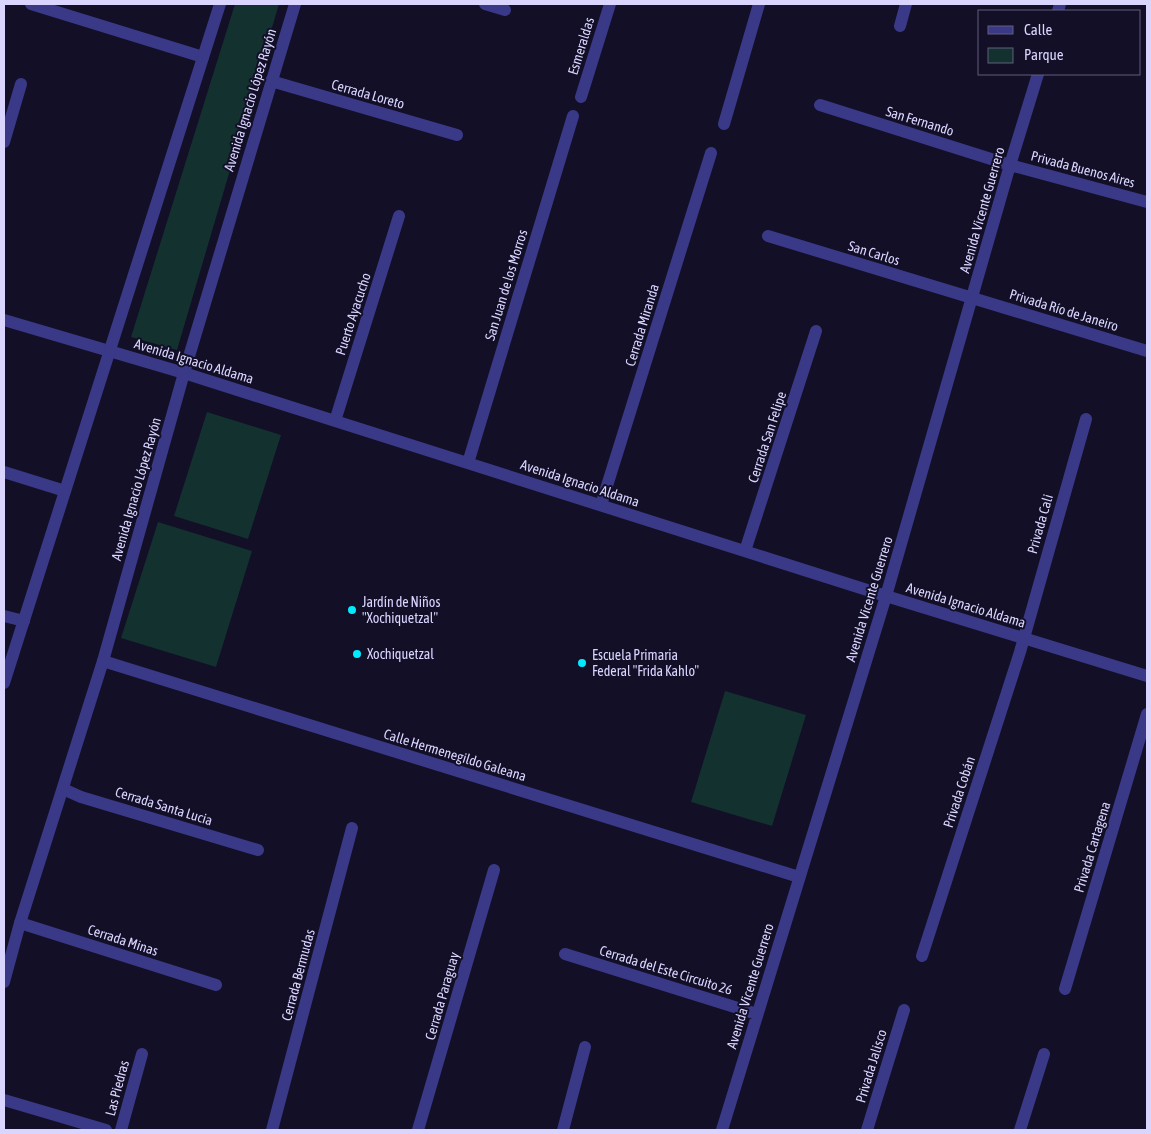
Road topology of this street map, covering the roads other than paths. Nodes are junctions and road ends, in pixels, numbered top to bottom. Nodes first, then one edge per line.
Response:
1 (30, 4) edge
2 (220, 4) edge
3 (295, 4) edge
4 (485, 4) edge
5 (610, 4) edge
6 (759, 4) edge
7 (906, 4) edge
8 (505, 10) dead end
9 (900, 26) dead end
10 (202, 57) junction
11 (1038, 75) edge
12 (271, 81) junction
13 (21, 84) dead end
14 (581, 98) dead end
15 (820, 105) dead end
16 (573, 116) dead end
17 (724, 124) dead end
18 (457, 135) dead end
19 (4, 142) edge
20 (711, 153) dead end
21 (1010, 165) junction
22 (1147, 202) edge
23 (399, 216) dead end
24 (768, 236) dead end
25 (972, 298) junction
26 (4, 320) edge
27 (816, 331) dead end
28 (110, 351) junction
29 (1147, 351) edge
30 (184, 373) junction
31 (1086, 419) dead end
32 (335, 421) junction
33 (468, 463) junction
34 (4, 472) edge
35 (65, 491) junction
36 (601, 505) junction
37 (745, 551) junction
38 (886, 596) junction
39 (4, 616) edge
40 (24, 622) junction
41 (1024, 638) junction
42 (103, 661) junction
43 (1147, 676) edge
44 (4, 683) edge
45 (1147, 714) edge
46 (63, 789) junction
47 (352, 828) dead end
48 (258, 850) dead end
49 (494, 870) dead end
50 (799, 877) junction
51 (20, 923) junction
52 (565, 954) dead end
53 (922, 956) dead end
54 (4, 982) edge
55 (216, 985) dead end
56 (1064, 989) dead end
57 (904, 1010) dead end
58 (757, 1014) junction
59 (585, 1047) dead end
60 (142, 1054) dead end
61 (1044, 1054) dead end
62 (4, 1100) edge
63 (106, 1130) edge
64 (121, 1130) edge
65 (272, 1130) edge
66 (418, 1130) edge
67 (563, 1130) edge
68 (722, 1130) edge
69 (867, 1130) edge
70 (1020, 1130) edge

1 - 10 street
2 - 10 street
3 - 12 street, Avenida Ignacio López Rayón
4 - 8 street
5 - 14 street, Esmeraldas
6 - 17 street
7 - 9 street
10 - 28 street
11 - 21 street, Avenida Vicente Guerrero
12 - 18 street, Cerrada Loreto
12 - 30 street, Avenida Ignacio López Rayón
13 - 19 street
15 - 21 street, San Fernando
16 - 33 street, San Juan de los Morros
20 - 36 street, Cerrada Miranda
21 - 22 street, Privada Buenos Aires
21 - 25 street, Avenida Vicente Guerrero
23 - 32 street, Puerto Ayacucho
24 - 25 street, San Carlos
25 - 29 street, Privada Río de Janeiro
25 - 38 street, Avenida Vicente Guerrero
26 - 28 street, Avenida Ignacio Aldama
27 - 37 street, Cerrada San Felipe
28 - 30 street, Avenida Ignacio Aldama
28 - 35 street
30 - 32 street, Avenida Ignacio Aldama
30 - 42 street, Avenida Ignacio López Rayón
31 - 41 street, Privada Cali
32 - 33 street, Avenida Ignacio Aldama
33 - 36 street, Avenida Ignacio Aldama
34 - 35 street
35 - 40 street
36 - 37 street, Avenida Ignacio Aldama
37 - 38 street, Avenida Ignacio Aldama
38 - 41 street, Avenida Ignacio Aldama
38 - 50 street, Avenida Vicente Guerrero
39 - 40 street
40 - 44 street
41 - 43 street, Avenida Ignacio Aldama
41 - 53 street, Privada Cobán
42 - 46 street, Avenida Ignacio López Rayón
42 - 50 street, Calle Hermenegildo Galeana
45 - 56 street, Privada Cartagena
46 - 48 street, Cerrada Santa Lucia
46 - 51 street, Avenida Ignacio López Rayón
47 - 65 street, Cerrada Bermudas
49 - 66 street, Cerrada Paraguay
50 - 58 street, Avenida Vicente Guerrero
51 - 54 street, Avenida Ignacio López Rayón
51 - 55 street, Cerrada Minas
52 - 58 street, Cerrada del Este Circuito 26
57 - 69 street, Privada Jalisco
58 - 68 street, Avenida Vicente Guerrero
59 - 67 street
60 - 64 street, Las Piedras
61 - 70 street
62 - 63 street

